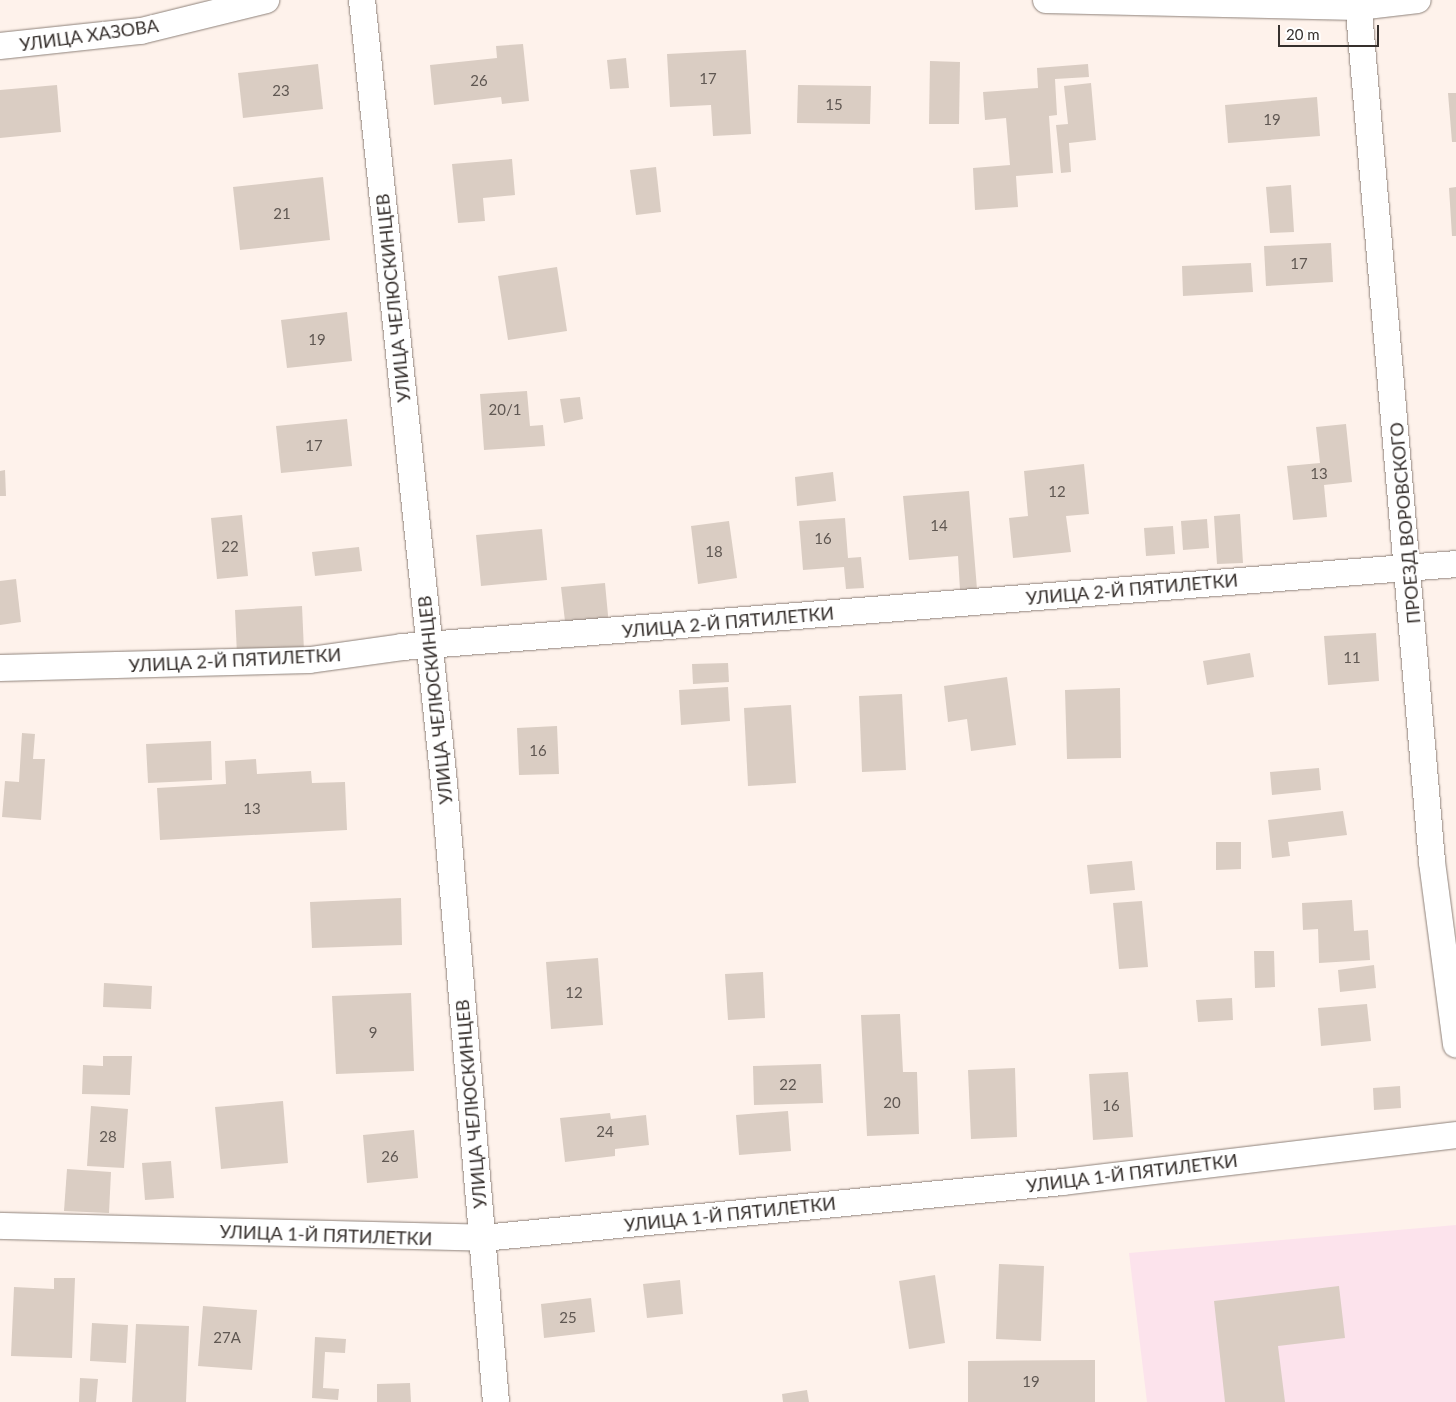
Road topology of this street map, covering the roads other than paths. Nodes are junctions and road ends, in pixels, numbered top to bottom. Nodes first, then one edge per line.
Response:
1 (266, 0) edge
2 (362, 0) edge
3 (1046, 0) edge
4 (1418, 0) edge
5 (1358, 4) edge
6 (0, 46) edge
7 (1456, 564) edge
8 (1409, 567) junction
9 (430, 646) junction
10 (0, 668) edge
11 (1456, 1044) edge
12 (1456, 1135) edge
13 (0, 1226) edge
14 (483, 1238) junction
15 (496, 1402) edge

1 - 6 street, УЛИЦА ХАЗОВА
2 - 9 street, УЛИЦА ЧЕЛЮСКИНЦЕВ
3 - 5 street
4 - 5 street
5 - 8 street, ПРОЕЗД ВОРОВСКОГО
7 - 8 street, УЛИЦА 2-Й ПЯТИЛЕТКИ
8 - 9 street, УЛИЦА 2-Й ПЯТИЛЕТКИ
8 - 11 street, ПРОЕЗД ВОРОВСКОГО
9 - 10 street, УЛИЦА 2-Й ПЯТИЛЕТКИ
9 - 14 street, УЛИЦА ЧЕЛЮСКИНЦЕВ
12 - 14 street, УЛИЦА 1-Й ПЯТИЛЕТКИ
13 - 14 street, УЛИЦА 1-Й ПЯТИЛЕТКИ
14 - 15 street, УЛИЦА ЧЕЛЮСКИНЦЕВ

